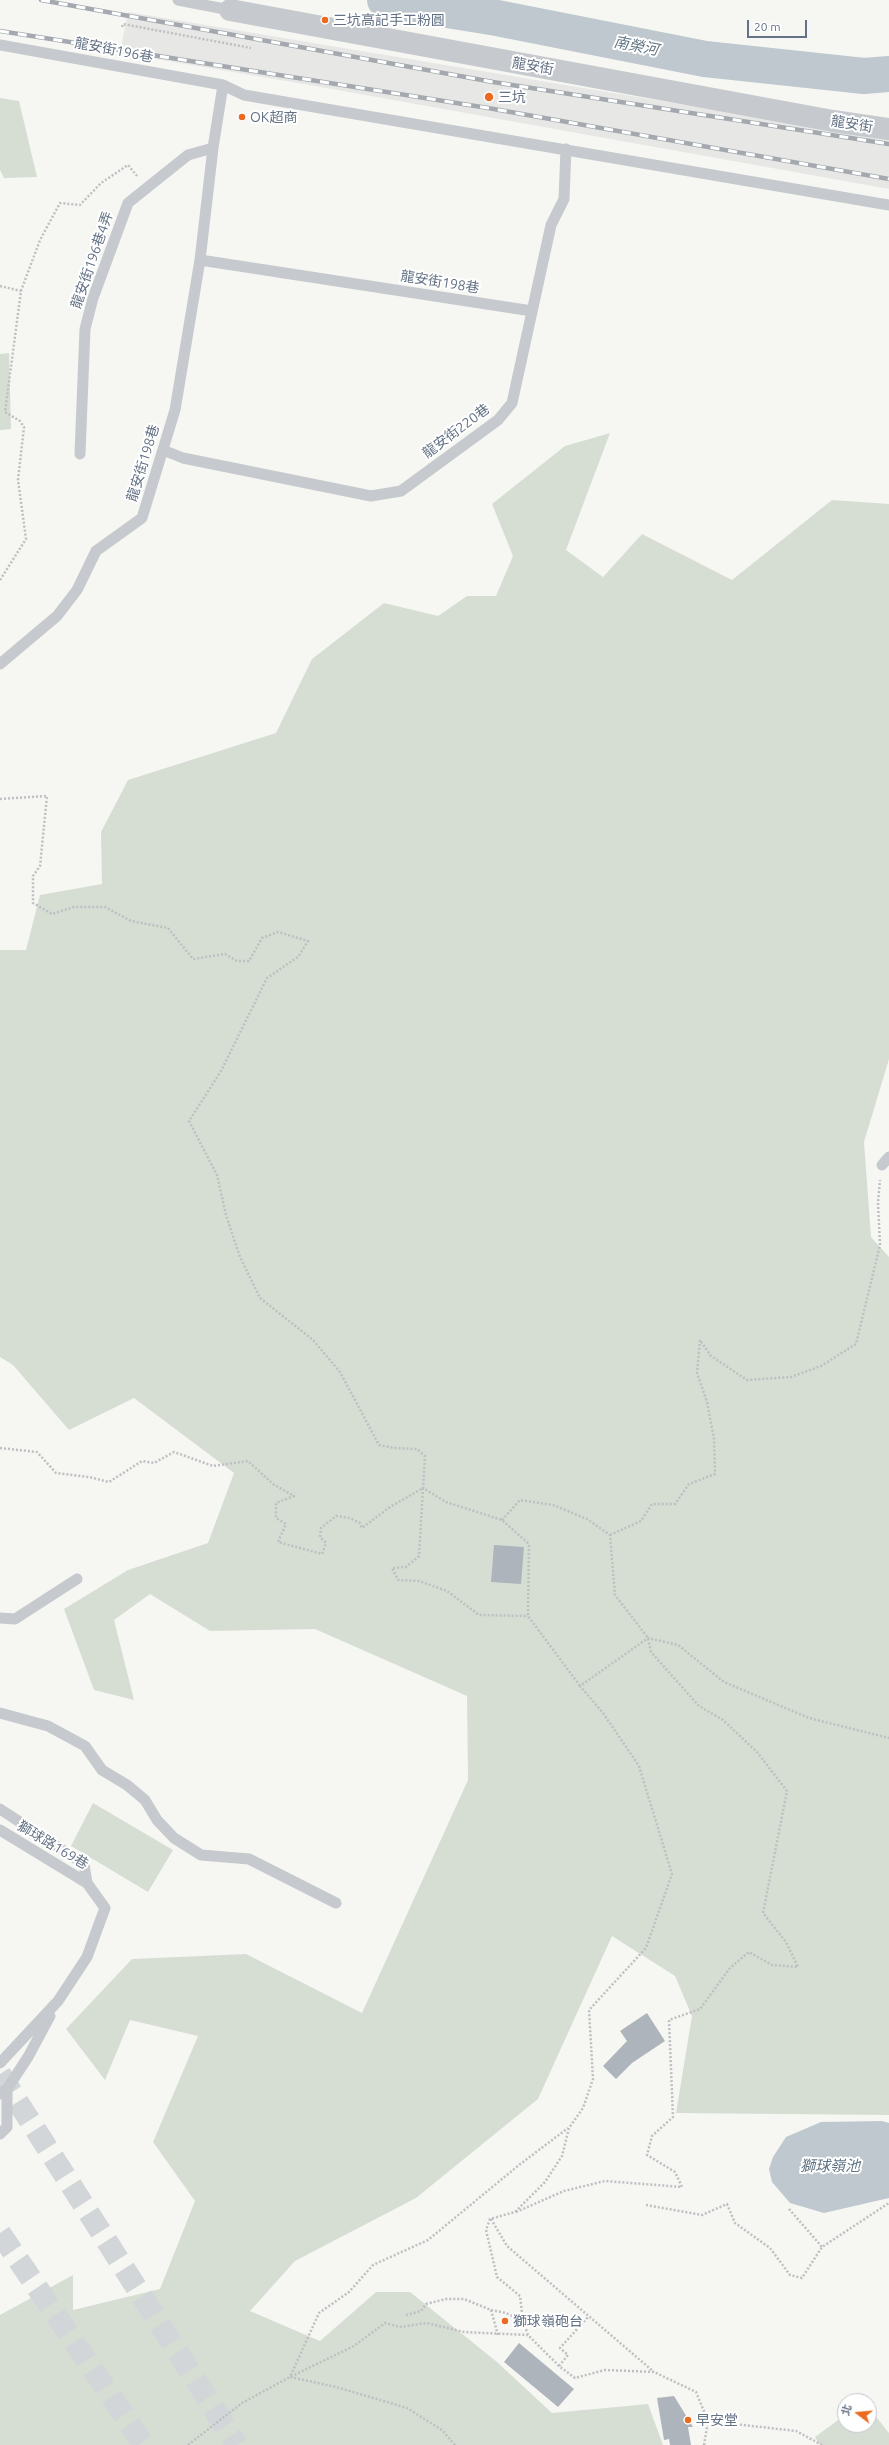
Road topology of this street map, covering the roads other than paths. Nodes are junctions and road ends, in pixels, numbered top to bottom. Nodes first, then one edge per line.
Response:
1 (178, 0) edge
2 (230, 5) edge
3 (0, 45) edge
4 (223, 85) junction
5 (889, 130) edge
6 (213, 148) junction
7 (566, 149) junction
8 (889, 205) edge
9 (200, 260) junction
10 (532, 311) junction
11 (163, 450) junction
12 (80, 454) dead end
13 (0, 664) edge
14 (77, 1579) dead end
15 (0, 1618) edge
16 (0, 1713) edge
17 (0, 1809) edge
18 (0, 1830) edge
19 (87, 1883) junction
20 (336, 1903) dead end
21 (58, 2001) junction
22 (0, 2063) edge
23 (4, 2091) edge
24 (0, 2134) edge

1 - 2 lane, 龍安街
2 - 5 street, 龍安街
3 - 4 lane, 龍安街196巷
4 - 6 lane, 龍安街198巷
4 - 7 lane
6 - 9 lane, 龍安街198巷
6 - 12 lane, 龍安街196巷4弄
7 - 8 lane
7 - 10 lane, 龍安街220巷
9 - 10 lane, 龍安街198巷
9 - 11 lane, 龍安街198巷
10 - 11 lane, 龍安街220巷
11 - 13 lane, 龍安街198巷
14 - 15 lane
16 - 20 lane
17 - 19 lane
18 - 19 lane, 獅球路169巷
19 - 21 lane, 獅球路169巷
21 - 22 lane, 獅球路169巷
21 - 23 lane
23 - 24 lane

